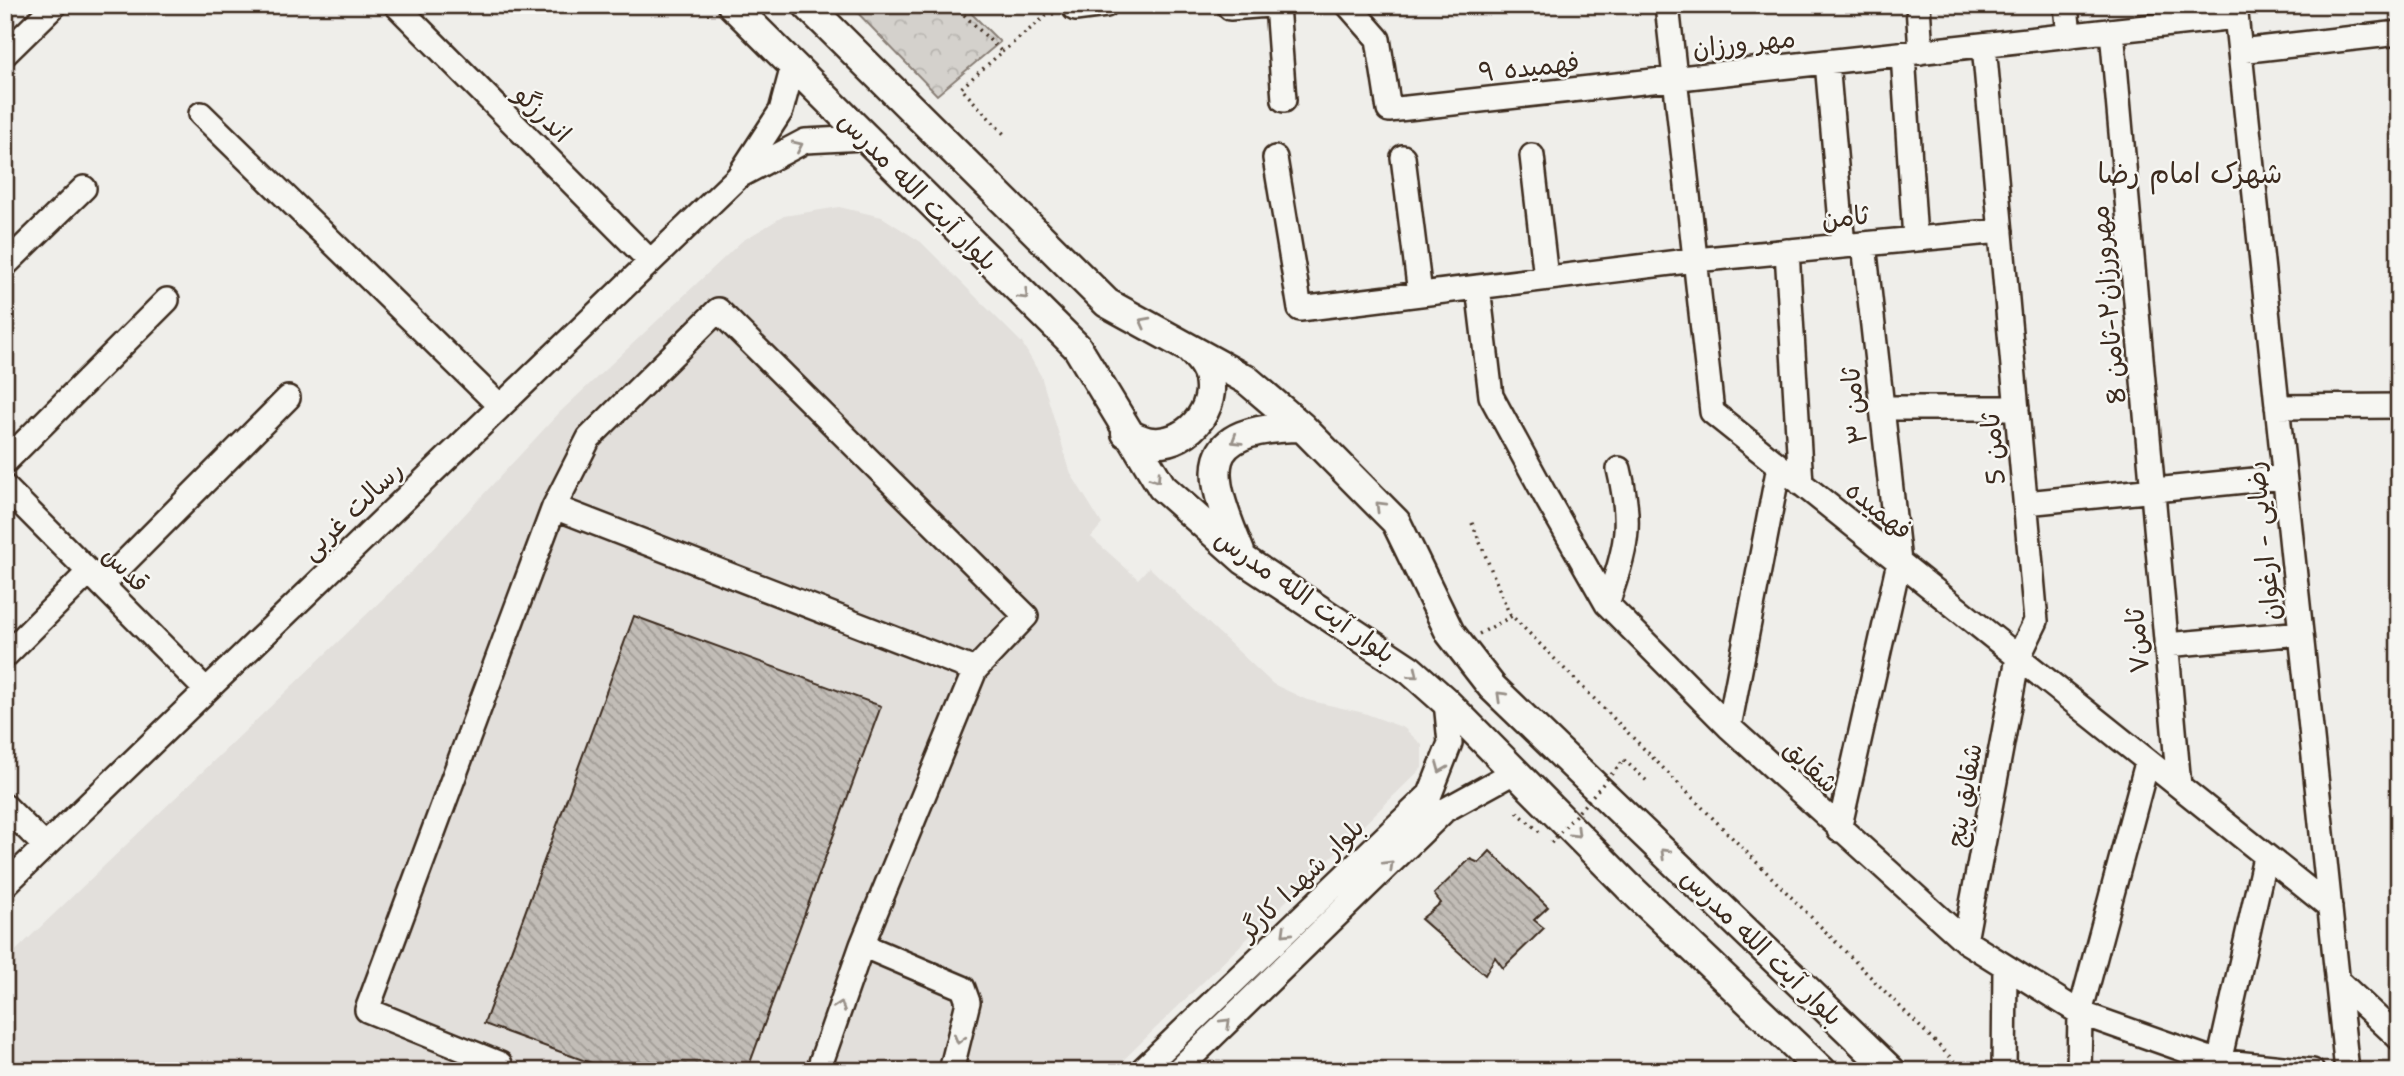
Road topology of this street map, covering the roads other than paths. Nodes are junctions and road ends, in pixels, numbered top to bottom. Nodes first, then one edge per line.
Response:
1 (55, 5) edge
2 (396, 5) edge
3 (732, 5) edge
4 (807, 5) edge
5 (1106, 5) edge
6 (1229, 5) edge
7 (1269, 5) edge
8 (1277, 5) edge
9 (1348, 5) edge
10 (1667, 5) edge
11 (1917, 5) edge
12 (2066, 5) edge
13 (1075, 9) road end
14 (2236, 11) edge
15 (2112, 31) junction
16 (2399, 33) edge
17 (2069, 36) junction
18 (1984, 45) junction
19 (2240, 51) junction
20 (1912, 53) junction
21 (5, 54) edge
22 (1827, 62) junction
23 (793, 66) junction
24 (1675, 79) junction
25 (1284, 100) dead end
26 (201, 114) dead end
27 (864, 138) junction
28 (1532, 156) dead end
29 (1403, 157) dead end
30 (1275, 158) dead end
31 (738, 177) junction
32 (84, 188) dead end
33 (2001, 231) junction
34 (1915, 239) junction
35 (1853, 245) junction
36 (1787, 251) junction
37 (1695, 260) junction
38 (650, 261) junction
39 (5, 265) edge
40 (1546, 278) junction
41 (1478, 287) junction
42 (1420, 294) junction
43 (167, 300) dead end
44 (1188, 346) junction
45 (288, 398) dead end
46 (2399, 405) edge
47 (500, 406) junction
48 (2277, 407) junction
49 (1882, 408) junction
50 (2017, 408) junction
51 (1302, 427) junction
52 (1126, 433) junction
53 (5, 462) edge
54 (1779, 466) junction
55 (1619, 469) dead end
56 (2284, 477) junction
57 (1801, 484) junction
58 (5, 487) edge
59 (2152, 490) junction
60 (2026, 503) junction
61 (554, 507) junction
62 (1244, 560) junction
63 (1899, 562) junction
64 (96, 578) junction
65 (1608, 604) junction
66 (2301, 633) junction
67 (2166, 645) junction
68 (5, 656) edge
69 (2018, 658) junction
70 (975, 670) junction
71 (206, 690) junction
72 (1446, 702) junction
73 (1729, 727) junction
74 (2147, 763) junction
75 (1516, 771) junction
76 (2179, 786) junction
77 (5, 806) edge
78 (1839, 830) junction
79 (45, 846) junction
80 (2265, 857) junction
81 (5, 885) edge
82 (2330, 907) junction
83 (1965, 941) junction
84 (862, 946) junction
85 (2005, 968) junction
86 (2337, 980) junction
87 (2080, 1013) junction
88 (2399, 1038) edge
89 (2217, 1066) edge
90 (503, 1071) edge
91 (818, 1071) edge
92 (957, 1071) edge
93 (1141, 1071) edge
94 (1177, 1071) edge
95 (1822, 1071) edge
96 (1891, 1071) edge
97 (2004, 1071) edge
98 (2079, 1071) edge
99 (2312, 1071) edge
100 (2347, 1071) edge

1 - 21 street
2 - 38 street, اندرزگو
3 - 23 main road, بلوار آیت الله مدرس
44 -> 4 main road, بلوار آیت الله مدرس
5 - 13 street
6 - 7 street
8 - 25 street
9 - 24 street, فهمیده ۹
10 - 24 street, فهمیده
11 - 20 street
12 - 17 street
14 - 15 street, مهر ورزان
14 - 19 street, رضایی - ارغوان
15 - 17 street, مهر ورزان
15 - 59 street, مهرورزان۲-ثامن 8
16 - 19 street
17 - 18 street, مهر ورزان
18 - 20 street, مهر ورزان
18 - 33 street, ثامن 5
19 - 48 street, رضایی - ارغوان
20 - 22 street, مهر ورزان
20 - 34 street
22 - 24 street, مهر ورزان
22 - 35 street, ثامن ۳
23 - 27 main road, بلوار آیت الله مدرس
23 - 31 street, رسالت غربی
24 - 37 street, فهمیده
26 - 47 street
31 -> 27 street, رسالت غربی
27 -> 52 main road, بلوار آیت الله مدرس
28 - 40 street
29 - 42 street
30 - 42 street, ثامن
31 - 38 street, رسالت غربی
32 - 39 street
33 - 34 street, ثامن
33 - 50 street, ثامن 5
34 - 35 street, ثامن
35 - 36 street, ثامن
35 - 49 street, ثامن ۳
36 - 37 street, ثامن
36 - 57 street
37 - 40 street, ثامن
37 - 54 street, فهمیده
38 - 47 street, رسالت غربی
40 - 41 street, ثامن
41 - 42 street, ثامن
41 - 65 street, شقایق
43 - 53 street
44 - 51 main road, بلوار آیت الله مدرس
44 - 52 main road
45 - 64 street
46 - 48 street
47 - 71 street, رسالت غربی
48 - 56 street, رضایی - ارغوان
49 - 50 street
49 - 63 street, ثامن ۳
50 - 60 street, ثامن 5
51 -> 62 main road
96 -> 51 main road, بلوار آیت الله مدرس
52 -> 62 main road, بلوار آیت الله مدرس
54 - 57 street, فهمیده
54 - 73 street
55 - 65 street
56 - 59 street
56 - 66 street, رضایی - ارغوان
57 - 63 street, فهمیده
58 - 64 street, قدس
59 - 60 street
59 - 67 street, ثامن۷
60 - 69 street, ثامن 5
61 - 70 street
61 - 70 street
61 - 90 street
62 -> 72 main road, بلوار آیت الله مدرس
63 - 69 street, فهمیده
63 - 78 street, ثامن ۳
64 - 68 street
64 - 71 street, قدس
65 - 73 street, شقایق
66 - 67 street
66 - 82 street, رضایی - ارغوان
67 - 76 street, ثامن۷
69 - 74 street, فهمیده
69 - 83 street, شقایق پنج
70 - 84 street
71 - 79 street, رسالت غربی
72 - 75 main road, بلوار آیت الله مدرس
72 -> 93 street, بلوار شهدا کارگر
73 - 78 street, شقایق
74 - 76 street, فهمیده
74 - 87 street
94 -> 75 street, بلوار شهدا کارگر
75 -> 95 main road, بلوار آیت الله مدرس
76 - 80 street, فهمیده
77 - 79 street
78 - 83 street, شقایق
79 - 81 street, رسالت غربی
80 - 82 street, فهمیده
80 - 89 street
82 - 86 street, رضایی - ارغوان
83 - 85 street, شقایق
91 -> 84 street
84 -> 92 street
85 - 87 street, شقایق
85 - 97 street
86 - 88 street
86 - 100 street, رضایی - ارغوان
87 - 89 street, شقایق
87 - 98 street
89 - 99 street, شقایق

